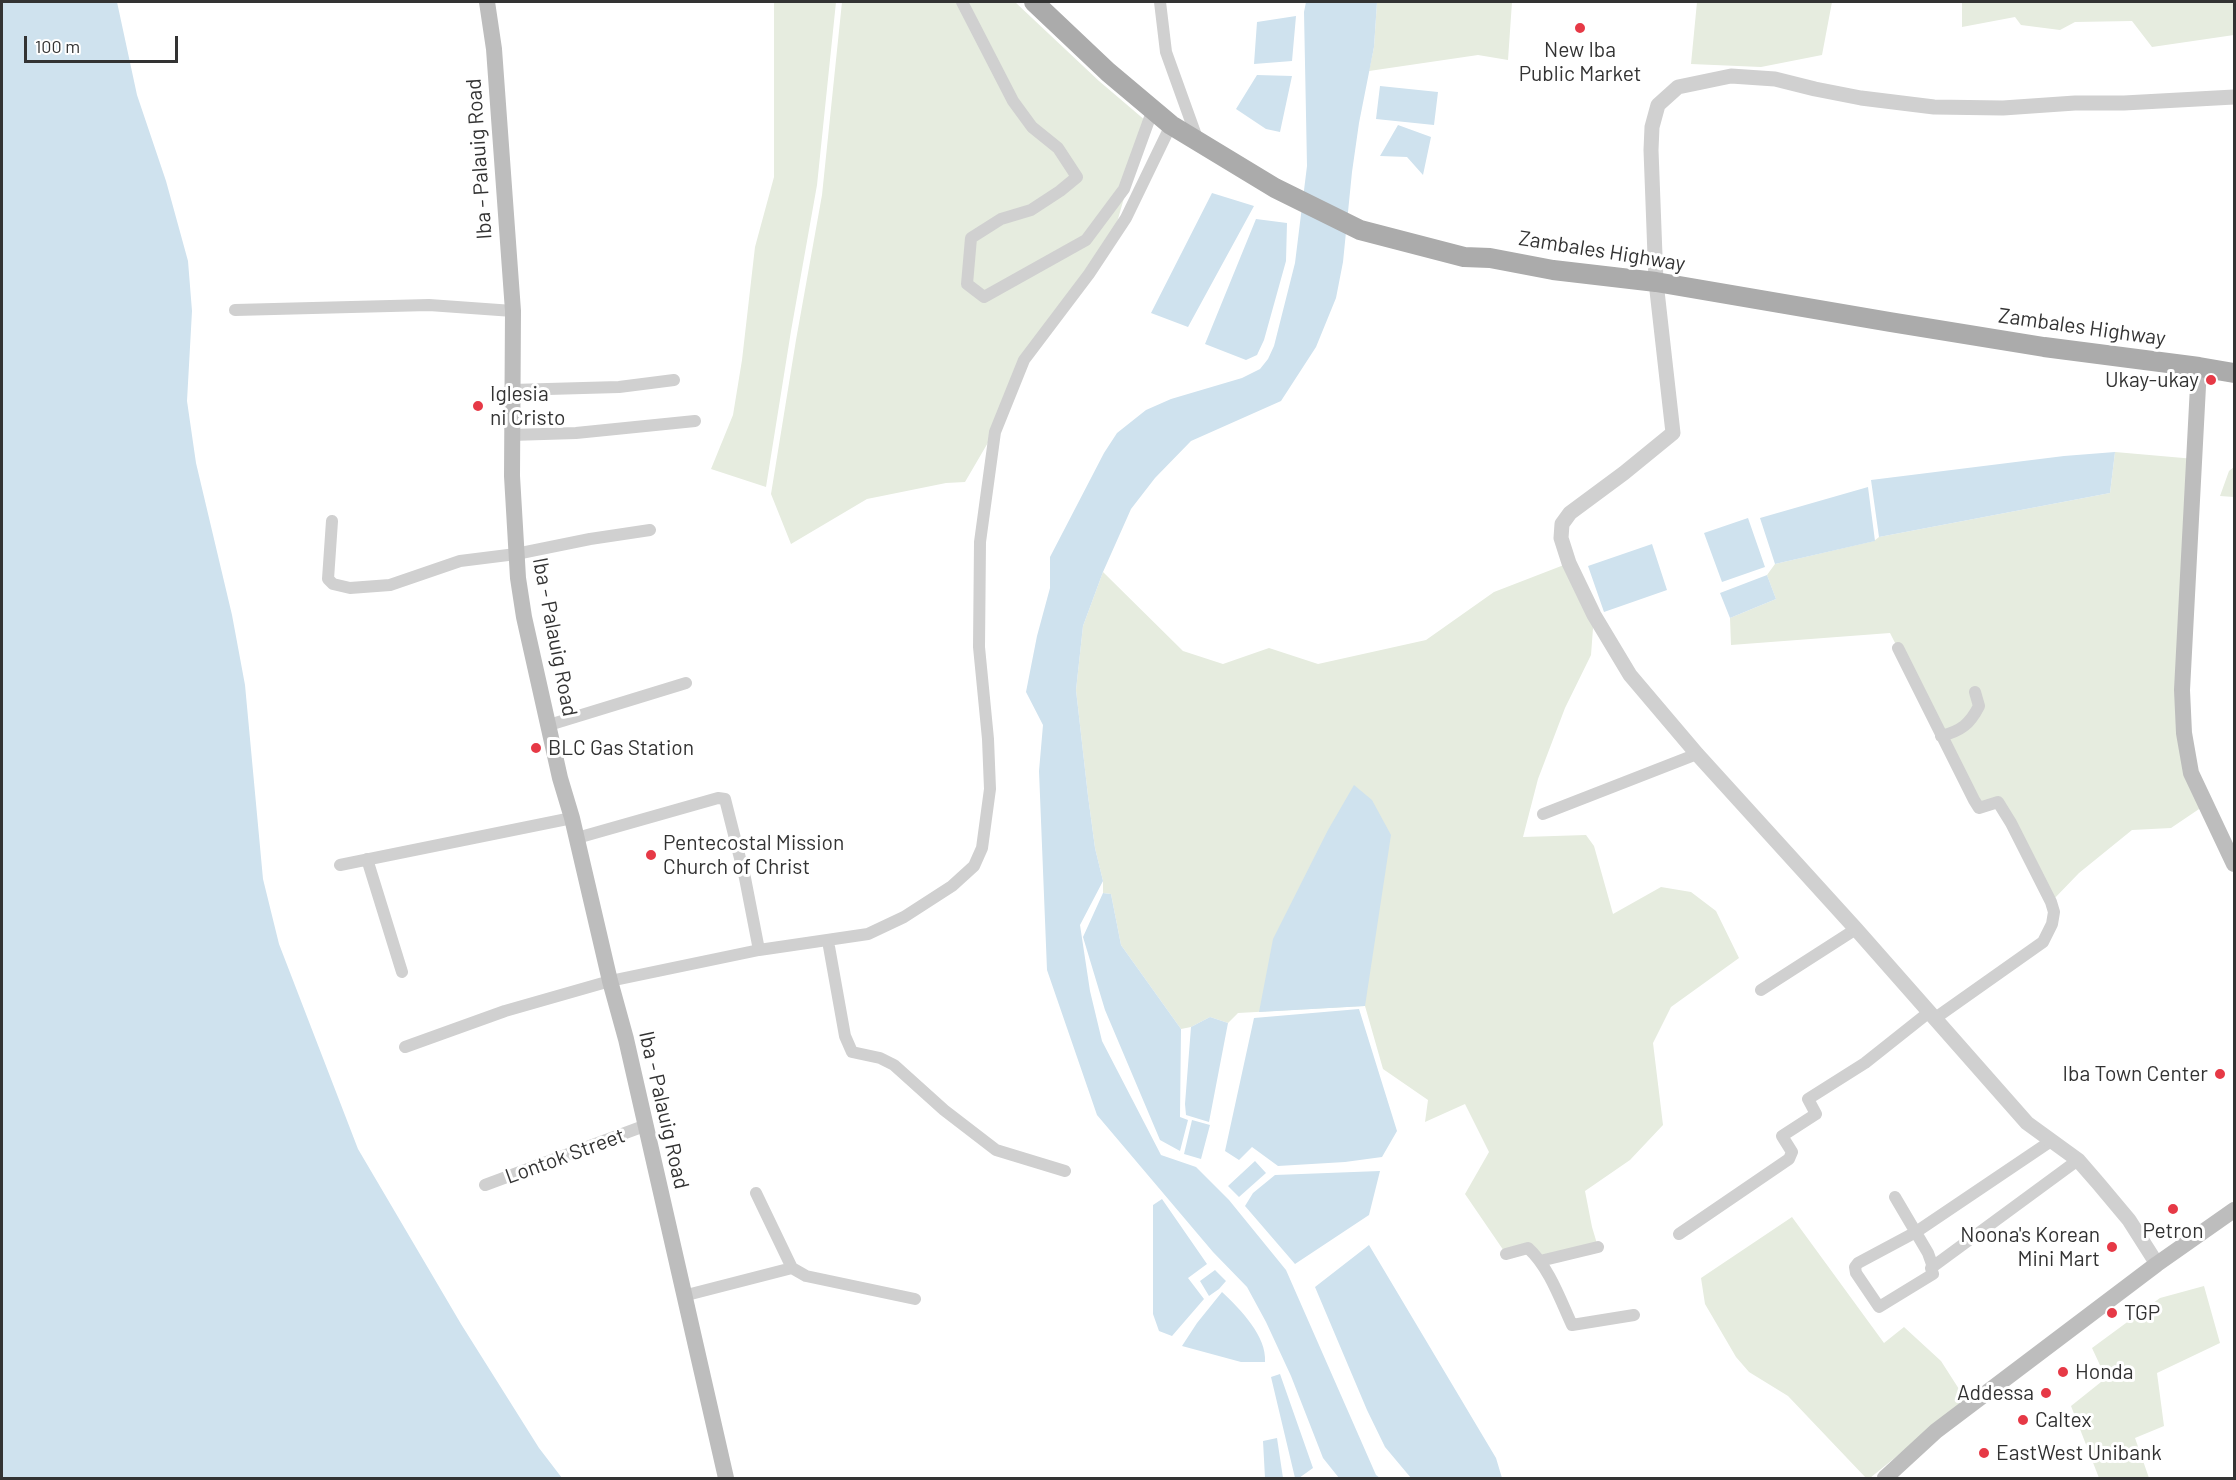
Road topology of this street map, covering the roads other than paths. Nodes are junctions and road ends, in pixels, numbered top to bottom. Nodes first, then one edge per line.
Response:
1 (487, 2) edge
2 (962, 2) edge
3 (1034, 2) edge
4 (1160, 2) edge
5 (2235, 97) edge
6 (1153, 109) junction
7 (1171, 125) junction
8 (1198, 142) junction
9 (1656, 282) junction
10 (236, 310) dead end
11 (513, 311) junction
12 (2199, 367) junction
13 (2235, 373) edge
14 (674, 380) dead end
15 (512, 390) junction
16 (694, 421) dead end
17 (512, 435) junction
18 (332, 520) dead end
19 (650, 530) dead end
20 (516, 554) junction
21 (1898, 648) dead end
22 (686, 683) dead end
23 (1975, 692) dead end
24 (549, 724) junction
25 (1941, 736) junction
26 (1697, 754) junction
27 (1543, 814) dead end
28 (572, 818) junction
29 (577, 838) junction
30 (367, 859) junction
31 (2235, 864) edge
32 (340, 865) dead end
33 (1856, 929) junction
34 (828, 941) junction
35 (759, 950) junction
36 (402, 972) dead end
37 (610, 981) junction
38 (1761, 990) dead end
39 (1931, 1016) junction
40 (405, 1047) dead end
41 (644, 1126) junction
42 (2050, 1141) junction
43 (2078, 1160) junction
44 (1065, 1171) dead end
45 (485, 1185) dead end
46 (756, 1193) dead end
47 (1895, 1197) dead end
48 (2234, 1211) edge
49 (1916, 1232) junction
50 (1679, 1234) dead end
51 (1598, 1247) dead end
52 (1506, 1254) dead end
53 (1540, 1261) junction
54 (2157, 1264) junction
55 (1933, 1267) junction
56 (792, 1268) junction
57 (683, 1296) junction
58 (915, 1299) dead end
59 (1634, 1315) dead end
60 (726, 1479) edge
61 (1885, 1479) edge

1 - 11 main road, Iba - Palauig Road
2 - 6 street
3 - 6 main road, Zambales Highway
4 - 8 street
5 - 9 street
6 - 7 main road, Zambales Highway
7 - 8 main road, Zambales Highway
7 - 34 street
8 - 9 main road, Zambales Highway
9 - 12 main road, Zambales Highway
9 - 26 street
10 - 11 street
11 - 15 main road, Iba - Palauig Road
12 - 13 main road, Zambales Highway
12 - 31 main road
14 - 15 street
15 - 17 main road, Iba - Palauig Road
16 - 17 street
17 - 20 main road, Iba - Palauig Road
18 - 20 street
19 - 20 street
20 - 24 main road, Iba - Palauig Road
21 - 25 street
22 - 24 street
23 - 25 street
24 - 28 main road, Iba - Palauig Road
25 - 39 street
26 - 27 street
26 - 33 street
28 - 29 main road, Iba - Palauig Road
28 - 30 street
29 - 35 street
29 - 37 main road, Iba - Palauig Road
30 - 32 street
30 - 36 street
33 - 38 street
33 - 39 street
34 - 35 street
34 - 44 street
35 - 37 street
37 - 40 street
37 - 41 main road, Iba - Palauig Road
39 - 42 street
39 - 50 street
41 - 45 street, Lontok Street
41 - 57 main road, Iba - Palauig Road
42 - 43 street
42 - 49 street
43 - 54 street
43 - 55 street
46 - 56 street
47 - 49 street
48 - 54 main road
49 - 55 street
49 - 55 street
51 - 53 street
52 - 53 street
53 - 59 street
54 - 61 main road
56 - 57 street
56 - 58 street
57 - 60 main road, Iba - Palauig Road

